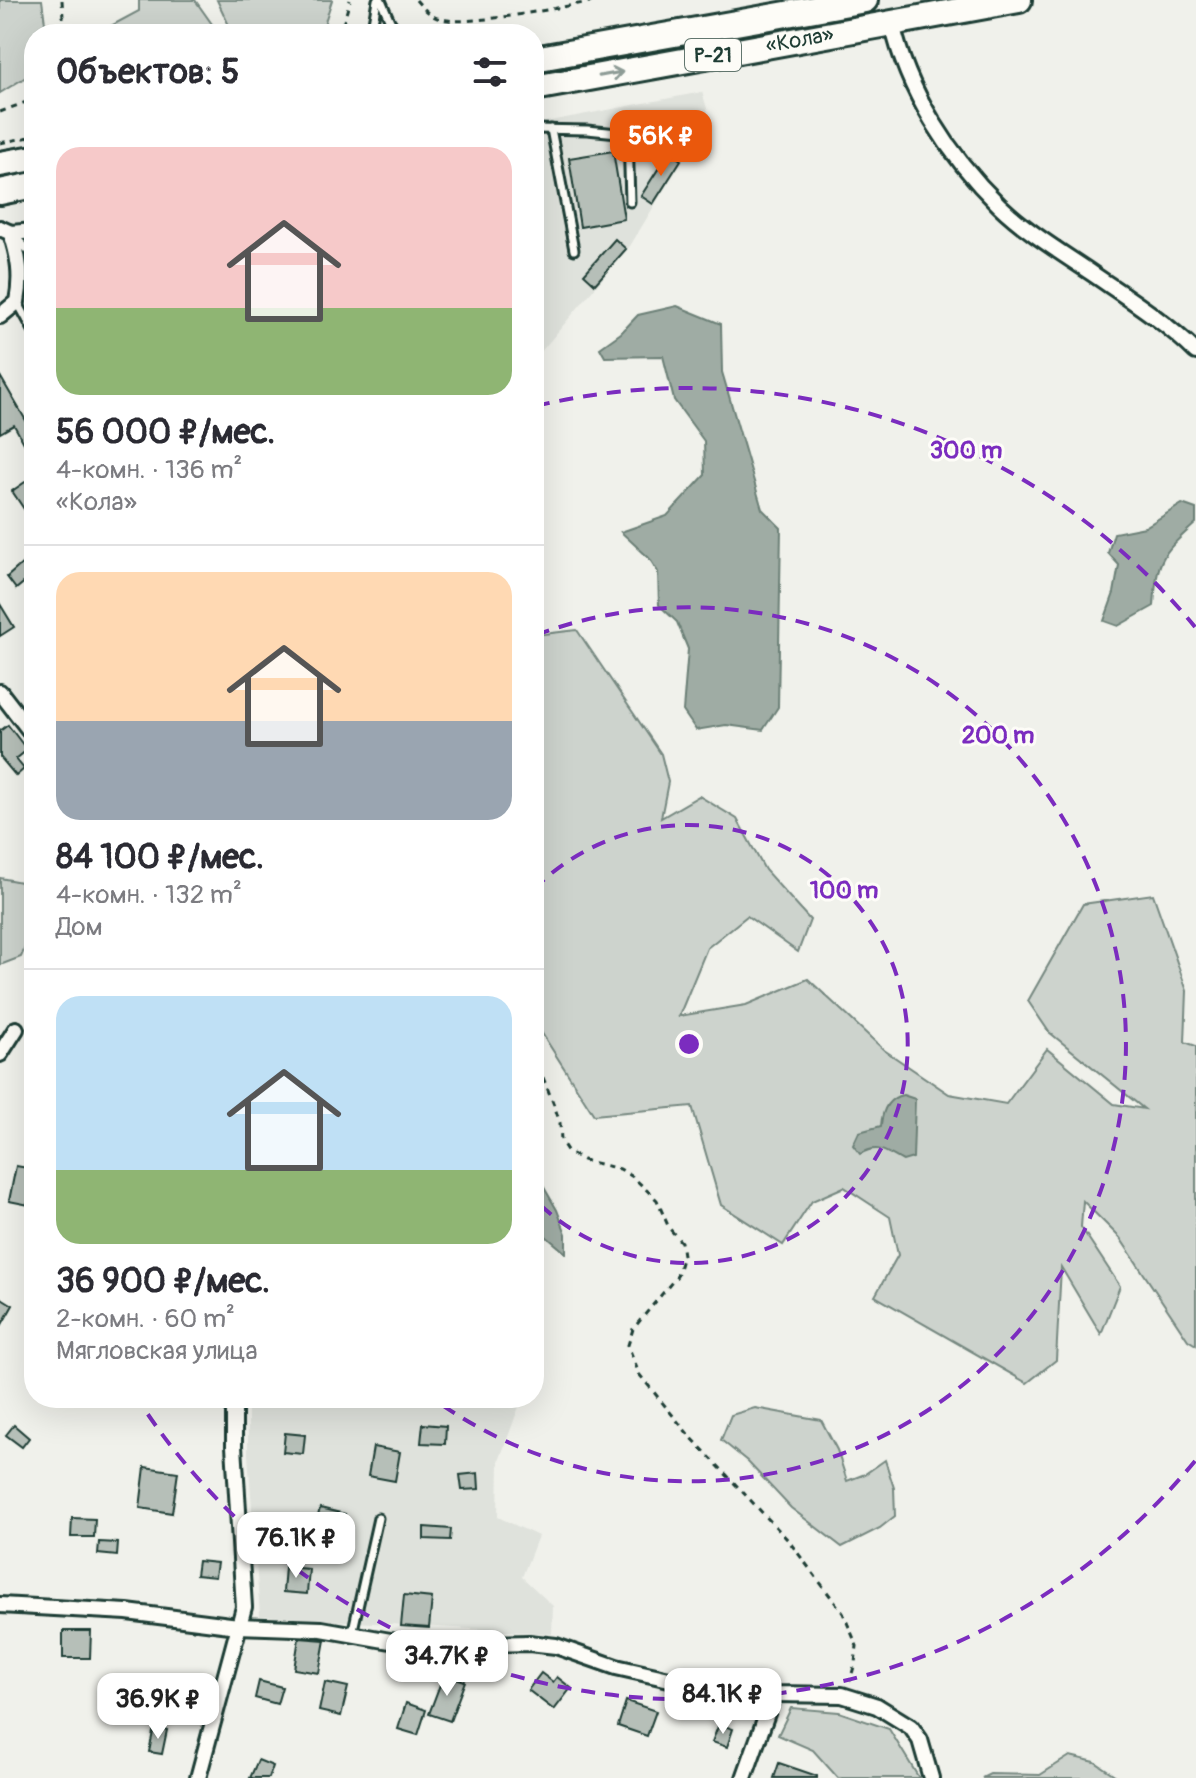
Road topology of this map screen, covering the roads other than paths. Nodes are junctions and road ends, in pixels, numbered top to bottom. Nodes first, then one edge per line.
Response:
1 (379, 0) edge
2 (865, 0) edge
3 (1019, 0) edge
4 (892, 23) junction
5 (373, 24) edge
6 (392, 24) edge
7 (544, 52) edge
8 (577, 52) junction
9 (544, 57) edge
10 (544, 86) edge
11 (544, 129) edge
12 (551, 129) junction
13 (24, 187) edge
14 (0, 192) edge
15 (630, 202) dead end
16 (6, 230) edge
17 (24, 247) edge
18 (574, 250) dead end
19 (17, 302) junction
20 (24, 314) edge
21 (0, 316) edge
22 (1196, 352) edge
23 (0, 692) edge
24 (24, 723) edge
25 (16, 1029) dead end
26 (0, 1054) edge
27 (234, 1408) edge
28 (378, 1518) dead end
29 (0, 1605) edge
30 (238, 1626) junction
31 (351, 1636) junction
32 (774, 1694) junction
33 (198, 1778) edge
34 (744, 1778) edge
35 (931, 1778) edge

1 - 5 lane
1 - 6 lane
2 - 8 highway, «Кола» / Р-21
3 - 4 highway, «Кола» / Р-21
10 -> 4 highway, «Кола» / Р-21
4 - 22 street
7 - 8 street
8 - 9 highway, «Кола» / Р-21
11 - 12 lane
12 - 15 lane
12 - 18 lane
13 - 14 highway
16 - 17 lane
16 - 19 street
19 - 20 lane
19 - 21 street
23 - 24 street
25 - 26 street
27 - 30 street
28 - 31 lane
29 - 30 street
30 - 31 street
30 - 33 street
31 - 32 street
32 - 34 street
32 - 35 street

